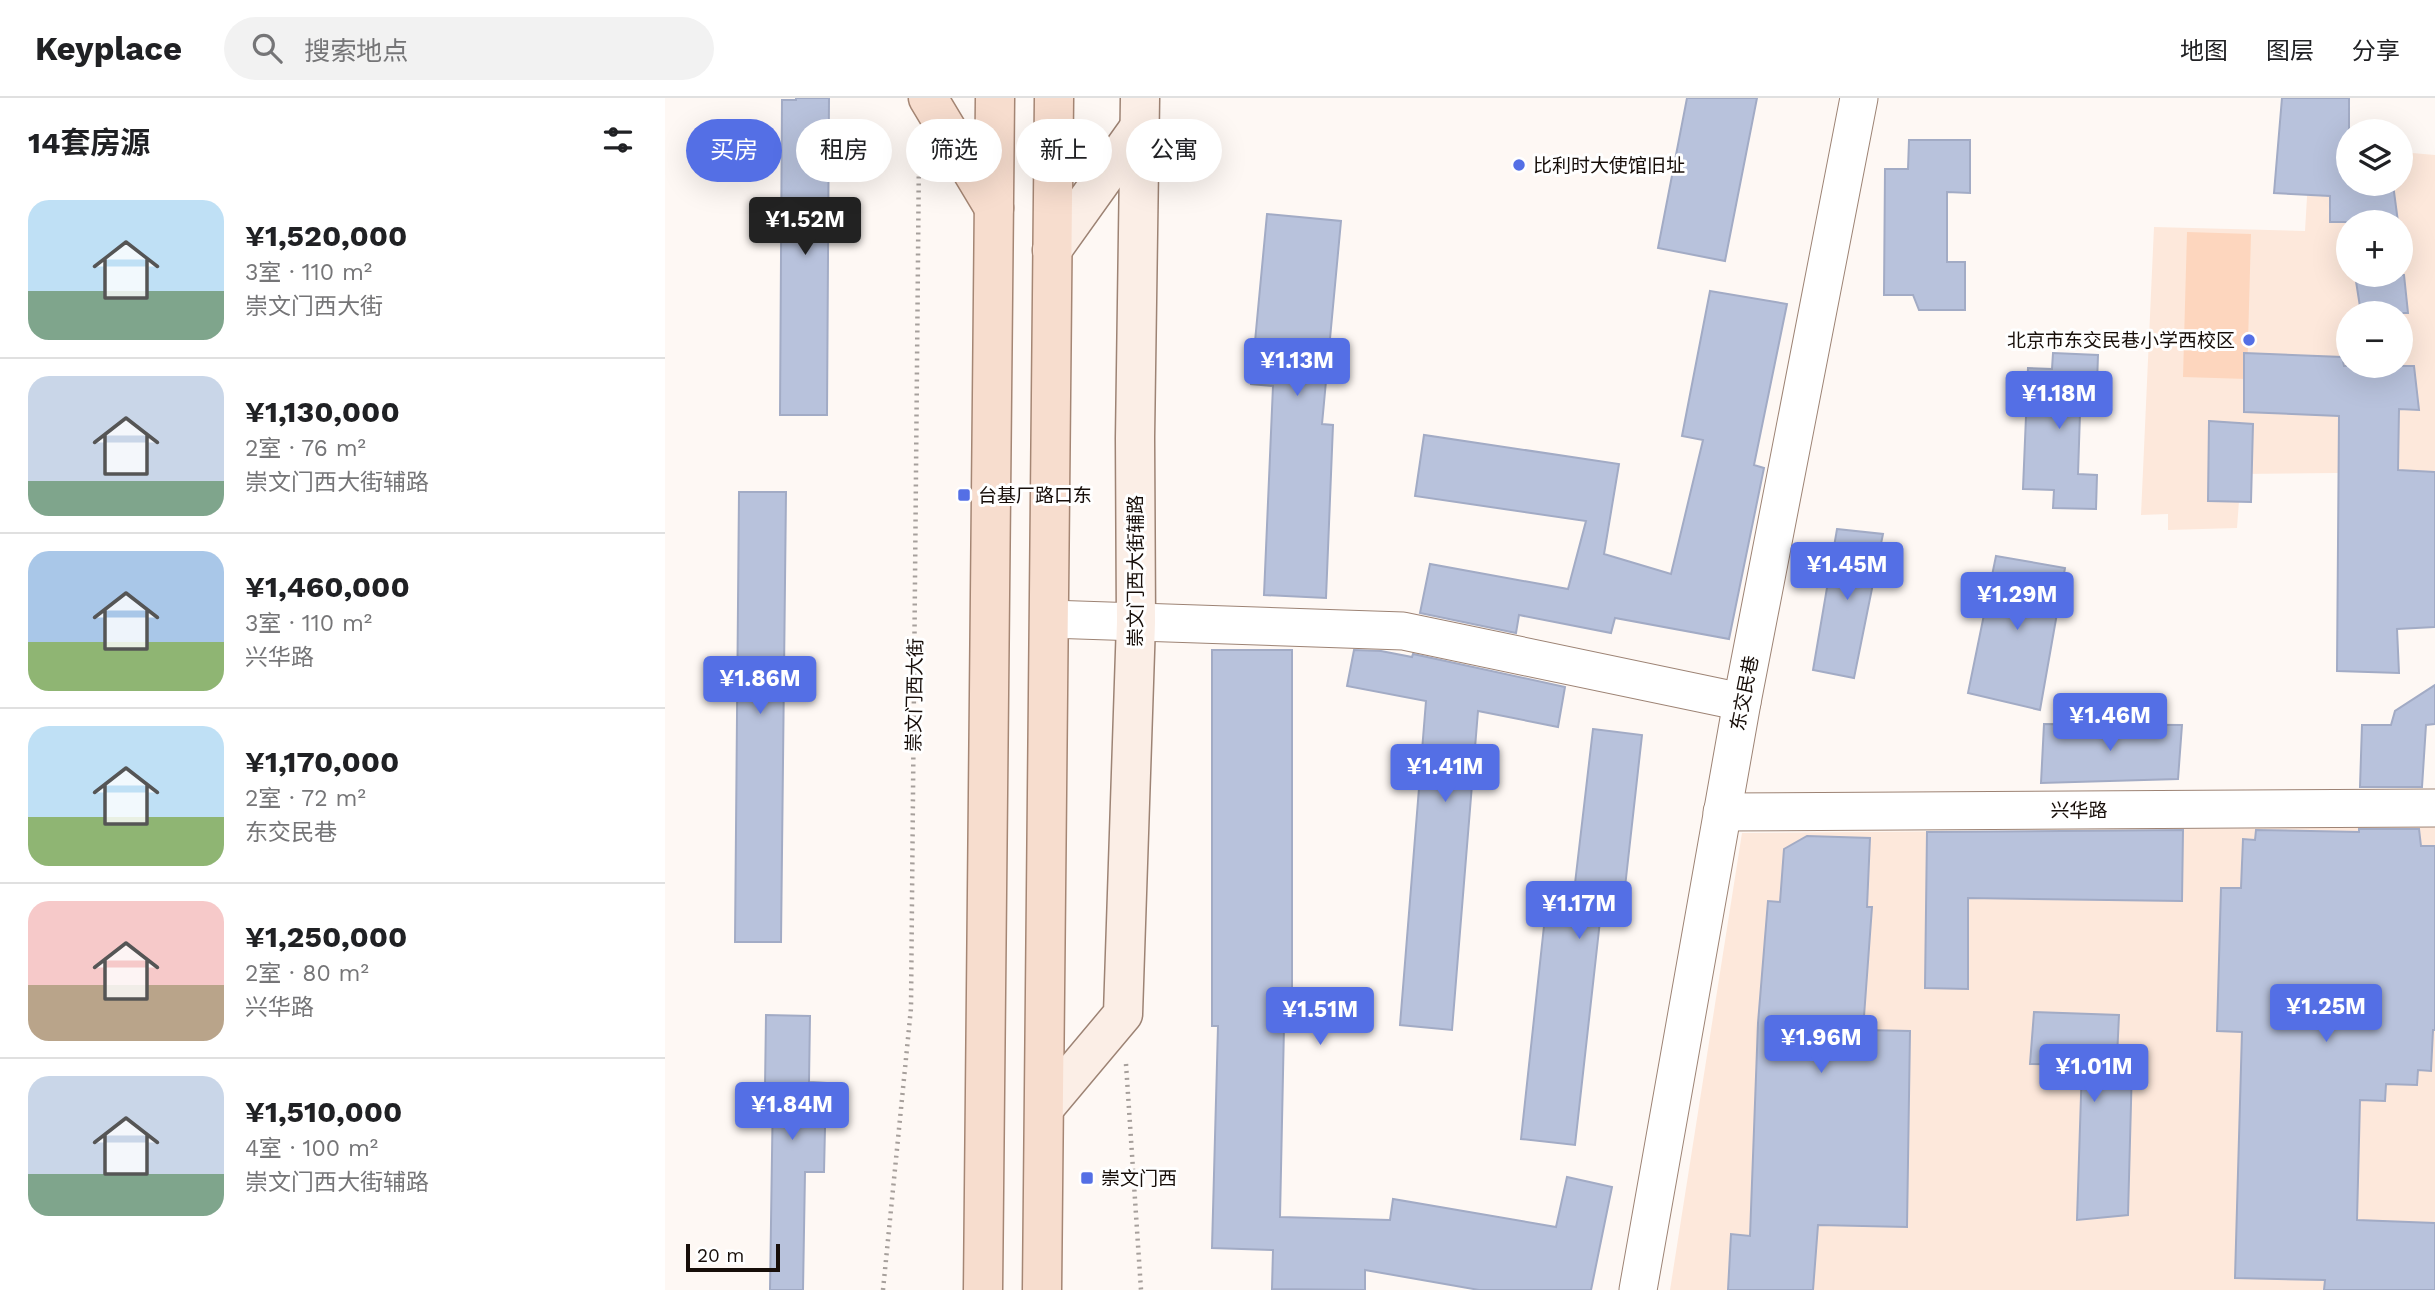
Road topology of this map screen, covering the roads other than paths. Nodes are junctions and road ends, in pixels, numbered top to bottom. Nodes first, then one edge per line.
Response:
1 (928, 98) edge
2 (995, 98) edge
3 (1054, 98) edge
4 (1859, 98) edge
5 (1139, 113) edge
6 (994, 208) junction
7 (1052, 250) junction
8 (1049, 619) junction
9 (1136, 622) junction
10 (1742, 702) junction
11 (2435, 808) edge
12 (1722, 812) junction
13 (1045, 1107) junction
14 (983, 1290) edge
15 (1042, 1290) edge
16 (1638, 1290) edge

1 - 6 main road
2 - 6 main road
3 - 7 main road
4 - 10 street, 东交民巷
5 - 7 street
5 - 9 street, 崇文门西大街辅路
6 - 14 main road
7 - 8 main road
8 - 9 street
8 - 13 main road
9 - 10 street
9 - 13 street, 崇文门西大街辅路
10 - 12 street, 东交民巷
11 - 12 street, 兴华路
12 - 16 street, 东交民巷
13 - 15 main road

